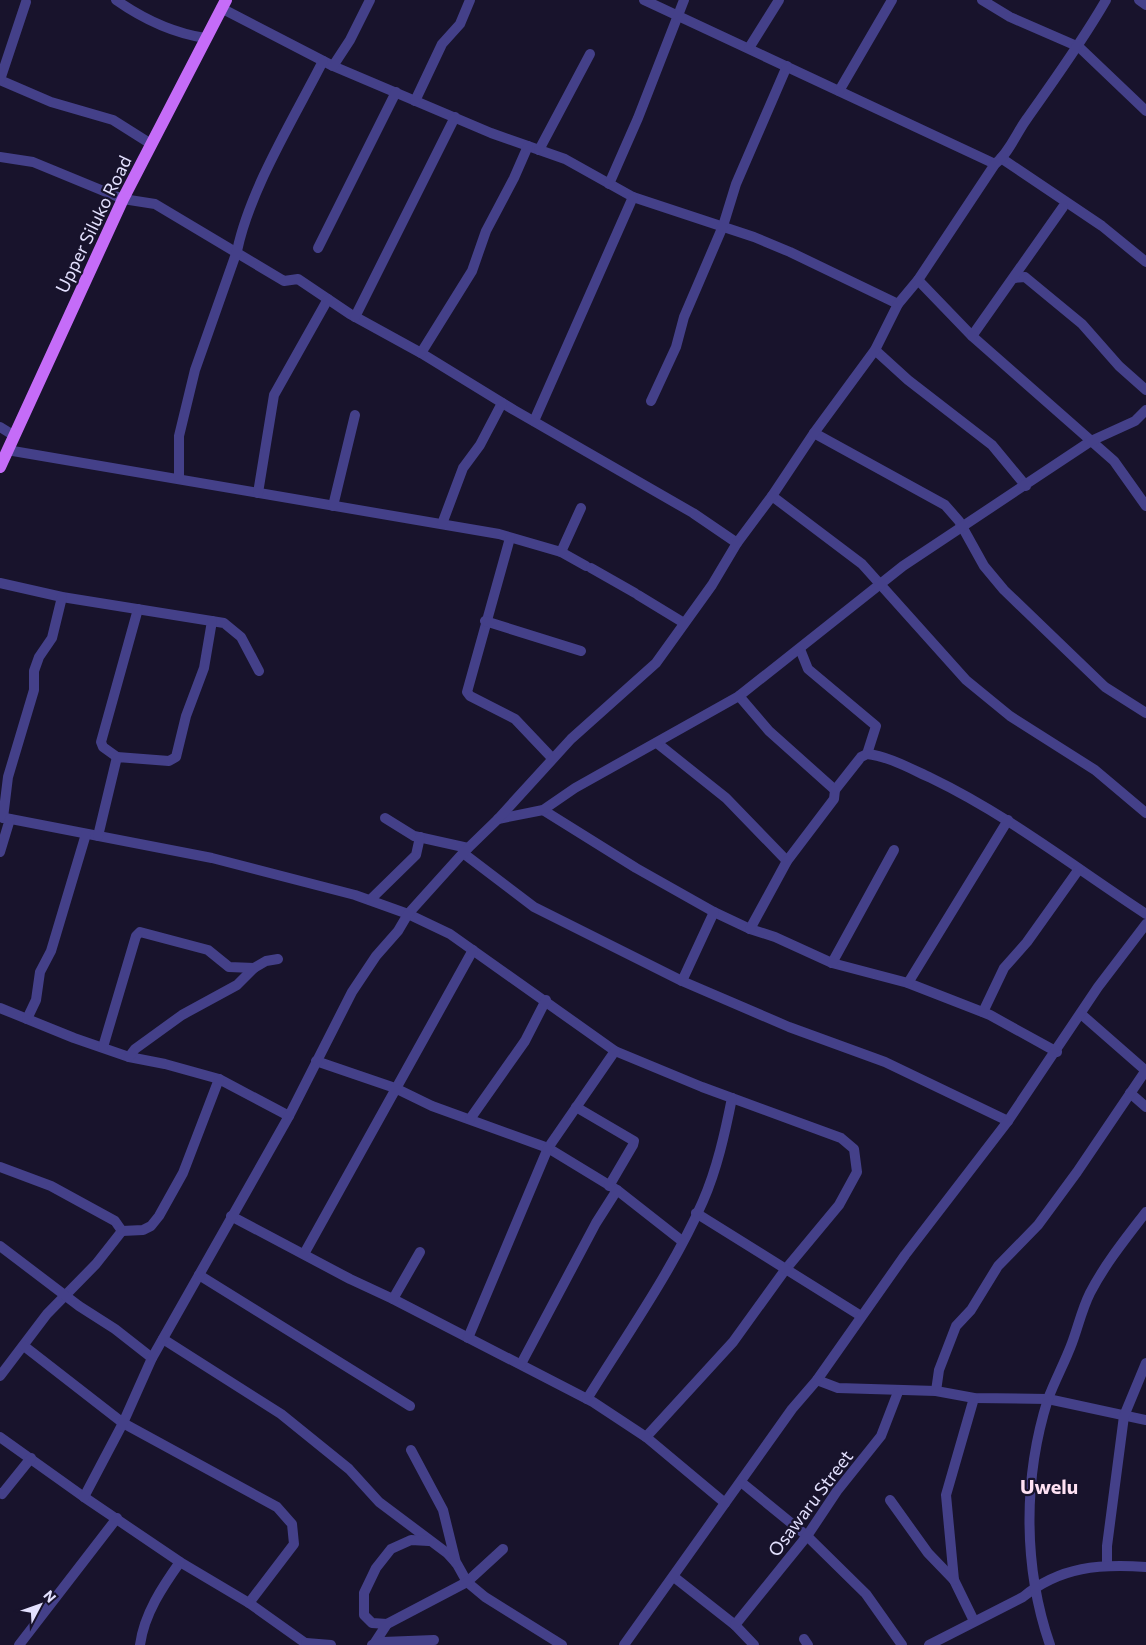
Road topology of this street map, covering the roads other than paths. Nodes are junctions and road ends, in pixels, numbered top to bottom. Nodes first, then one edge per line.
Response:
1 (116, 0) edge
2 (370, 0) edge
3 (470, 0) edge
4 (644, 0) edge
5 (684, 0) edge
6 (779, 0) edge
7 (892, 0) edge
8 (1106, 0) edge
9 (1140, 0) edge
10 (984, 1) edge
11 (26, 2) dead end
12 (223, 4) edge
13 (1146, 5) edge
14 (676, 16) junction
15 (205, 38) junction
16 (1079, 47) junction
17 (749, 48) junction
18 (590, 54) dead end
19 (328, 63) junction
20 (787, 66) junction
21 (0, 80) edge
22 (840, 91) junction
23 (396, 92) junction
24 (415, 101) junction
25 (1146, 111) edge
26 (455, 118) junction
27 (151, 144) junction
28 (528, 146) junction
29 (539, 150) junction
30 (0, 157) edge
31 (998, 161) junction
32 (609, 184) junction
33 (633, 197) junction
34 (123, 198) junction
35 (1062, 207) dead end
36 (723, 226) junction
37 (318, 248) dead end
38 (237, 251) junction
39 (1146, 262) edge
40 (1014, 278) junction
41 (918, 280) junction
42 (328, 300) junction
43 (898, 304) junction
44 (356, 317) junction
45 (972, 336) junction
46 (875, 350) junction
47 (421, 353) junction
48 (1146, 390) edge
49 (651, 401) dead end
50 (502, 403) junction
51 (1146, 410) edge
52 (355, 415) dead end
53 (534, 421) junction
54 (0, 428) edge
55 (814, 433) junction
56 (13, 435) junction
57 (1091, 441) junction
58 (7, 450) junction
59 (0, 467) edge
60 (179, 479) junction
61 (1026, 486) junction
62 (258, 493) junction
63 (772, 496) junction
64 (333, 506) junction
65 (1146, 506) edge
66 (581, 508) dead end
67 (442, 524) junction
68 (962, 527) junction
69 (510, 538) junction
70 (737, 543) junction
71 (561, 552) junction
72 (880, 582) junction
73 (0, 583) edge
74 (62, 597) junction
75 (138, 609) junction
76 (212, 620) junction
77 (486, 621) junction
78 (684, 624) junction
79 (800, 649) junction
80 (581, 651) dead end
81 (259, 671) dead end
82 (739, 696) junction
83 (1146, 713) edge
84 (657, 743) junction
85 (867, 754) junction
86 (117, 757) junction
87 (552, 758) junction
88 (836, 790) junction
89 (543, 810) junction
90 (1146, 813) edge
91 (4, 818) edge
92 (386, 818) dead end
93 (498, 819) junction
94 (1008, 820) junction
95 (86, 834) junction
96 (98, 836) junction
97 (420, 837) junction
98 (465, 850) junction
99 (894, 850) dead end
100 (0, 852) edge
101 (787, 861) junction
102 (1079, 869) junction
103 (370, 900) junction
104 (714, 912) junction
105 (408, 914) junction
106 (1146, 914) edge
107 (1146, 924) edge
108 (750, 929) junction
109 (473, 950) junction
110 (278, 959) dead end
111 (832, 963) junction
112 (254, 968) junction
113 (682, 981) junction
114 (908, 983) junction
115 (546, 1000) junction
116 (0, 1008) edge
117 (983, 1012) junction
118 (1081, 1014) junction
119 (27, 1019) junction
120 (103, 1047) junction
121 (614, 1051) junction
122 (1057, 1052) junction
123 (129, 1057) junction
124 (316, 1061) junction
125 (1146, 1070) edge
126 (219, 1079) junction
127 (395, 1088) junction
128 (1130, 1093) junction
129 (732, 1098) junction
130 (576, 1107) junction
131 (1146, 1107) edge
132 (289, 1116) junction
133 (470, 1119) junction
134 (1008, 1121) junction
135 (548, 1148) junction
136 (0, 1166) edge
137 (613, 1188) junction
138 (1146, 1212) edge
139 (696, 1213) junction
140 (231, 1216) junction
141 (122, 1231) junction
142 (682, 1241) junction
143 (0, 1246) edge
144 (420, 1252) dead end
145 (304, 1254) junction
146 (785, 1270) junction
147 (199, 1275) junction
148 (64, 1295) junction
149 (393, 1299) junction
150 (861, 1316) junction
151 (468, 1338) junction
152 (163, 1339) junction
153 (24, 1346) junction
154 (152, 1358) junction
155 (1146, 1363) edge
156 (521, 1364) junction
157 (0, 1376) edge
158 (817, 1380) junction
159 (936, 1391) junction
160 (898, 1392) junction
161 (974, 1398) junction
162 (587, 1399) junction
163 (1048, 1399) junction
164 (410, 1406) dead end
165 (1124, 1416) junction
166 (1146, 1420) edge
167 (123, 1423) junction
168 (0, 1436) edge
169 (646, 1437) junction
170 (411, 1450) dead end
171 (31, 1458) junction
172 (741, 1482) junction
173 (0, 1493) edge
174 (84, 1497) junction
175 (890, 1500) dead end
176 (724, 1503) junction
177 (117, 1518) junction
178 (807, 1536) junction
179 (430, 1541) junction
180 (503, 1549) dead end
181 (180, 1562) junction
182 (456, 1564) junction
183 (1107, 1565) junction
184 (1146, 1568) edge
185 (674, 1577) junction
186 (954, 1580) junction
187 (467, 1582) junction
188 (1034, 1588) junction
189 (248, 1604) junction
190 (974, 1621) junction
191 (387, 1624) junction
192 (735, 1625) junction
193 (434, 1640) dead end
194 (307, 1644) edge
195 (19, 1645) edge
196 (140, 1645) edge
197 (331, 1645) edge
198 (372, 1645) edge
199 (562, 1645) edge
200 (624, 1645) edge
201 (754, 1645) edge
202 (902, 1645) edge
203 (929, 1645) edge
204 (1050, 1645) edge

1 - 15 street
2 - 19 street
3 - 24 street
4 - 14 street
5 - 14 street
6 - 17 street
7 - 22 street
8 - 16 street
9 - 13 street
10 - 16 street
11 - 21 street
12 - 15 main road, Upper Siluko Road
12 - 19 street
14 - 17 street
14 - 32 street
15 - 27 main road, Upper Siluko Road
16 - 25 street
16 - 31 street
17 - 20 street
18 - 29 street
19 - 23 street
19 - 38 street
20 - 22 street
20 - 36 street
21 - 27 street
22 - 31 street
23 - 24 street
23 - 37 street
24 - 26 street
26 - 28 street
26 - 44 street
27 - 34 main road, Upper Siluko Road
28 - 29 street
28 - 47 street
29 - 32 street
30 - 34 street
31 - 39 street
31 - 41 street
32 - 33 street
33 - 36 street
33 - 53 street
34 - 38 street
34 - 56 main road, Upper Siluko Road
35 - 40 street
36 - 43 street
36 - 49 street
38 - 42 street
38 - 60 street
40 - 45 street
40 - 48 street
41 - 43 street
41 - 45 street
42 - 44 street
42 - 62 street
43 - 46 street
44 - 47 street
45 - 57 street
46 - 55 street
46 - 61 street
47 - 50 street
50 - 53 street
50 - 67 street
51 - 57 street
52 - 64 street
53 - 70 street
54 - 56 street
55 - 63 street
55 - 68 street
56 - 58 main road, Upper Siluko Road
57 - 61 street
57 - 65 street
58 - 59 main road, Upper Siluko Road
58 - 60 street
60 - 62 street
61 - 68 street
62 - 64 street
63 - 70 street
63 - 72 street
64 - 67 street
66 - 71 street
67 - 69 street
68 - 72 street
68 - 83 street
69 - 71 street
69 - 77 street
70 - 78 street
71 - 78 street
72 - 79 street
72 - 90 street
73 - 74 street
74 - 75 street
74 - 91 street
75 - 76 street
75 - 86 street
76 - 81 street
76 - 86 street
77 - 80 street
77 - 87 street
78 - 87 street
79 - 82 street
79 - 85 street
82 - 84 street
82 - 88 street
84 - 89 street
84 - 101 street
85 - 88 street
85 - 94 street
86 - 96 street
87 - 93 street
88 - 101 street
89 - 93 street
89 - 104 street
91 - 95 street
91 - 100 street
92 - 97 street
93 - 98 street
94 - 102 street
94 - 114 street
95 - 96 street
95 - 119 street
96 - 103 street
97 - 98 street
97 - 103 street
98 - 105 street
98 - 113 street
99 - 111 street
101 - 108 street
102 - 106 street
102 - 117 street
103 - 105 street
104 - 108 street
104 - 113 street
105 - 109 street
105 - 124 street
107 - 118 street
108 - 111 street
109 - 115 street
109 - 127 street
110 - 112 street
111 - 114 street
112 - 120 street
112 - 123 street
113 - 134 street
114 - 117 street
115 - 121 street
115 - 133 street
116 - 119 street
117 - 122 street
118 - 122 street
118 - 125 street
119 - 120 street
120 - 123 street
121 - 129 street
121 - 130 street
122 - 134 street
123 - 126 street
124 - 127 street
124 - 132 street
125 - 128 street
126 - 132 street
126 - 141 street
127 - 133 street
127 - 145 street
128 - 131 street
128 - 159 street
129 - 139 street
129 - 146 street
130 - 135 street
130 - 137 street
132 - 140 street
133 - 135 street
134 - 150 street
135 - 137 street
135 - 151 street
136 - 141 street
137 - 142 street
137 - 156 street
138 - 163 street
139 - 142 street
139 - 146 street
140 - 145 street
140 - 147 street
141 - 148 street
142 - 162 street
143 - 148 street
144 - 149 street
145 - 149 street
146 - 150 street
146 - 169 street
147 - 152 street
147 - 164 street
148 - 153 street
148 - 154 street
149 - 151 street
150 - 158 street
151 - 156 street
152 - 154 street
152 - 179 street
153 - 157 street
153 - 167 street
154 - 167 street
155 - 165 street
156 - 162 street
158 - 160 street
158 - 172 street
159 - 160 street
159 - 161 street
160 - 178 street, Osawaru Street
161 - 163 street
161 - 186 street
162 - 169 street
163 - 165 street
163 - 188 street
165 - 166 street
165 - 183 street
167 - 174 street
167 - 189 street
168 - 171 street
169 - 176 street
170 - 182 street
171 - 173 street
171 - 174 street
172 - 176 street
172 - 178 street
174 - 177 street
175 - 186 street
176 - 185 street
177 - 181 street
177 - 195 street
178 - 192 street, Osawaru Street
178 - 202 street
179 - 182 street
179 - 191 street
180 - 187 street
181 - 189 street
181 - 196 street
182 - 187 street
183 - 184 street
183 - 188 street
185 - 192 street
185 - 200 street
186 - 190 street
187 - 191 street
187 - 199 street
188 - 190 street
188 - 204 street
189 - 194 street
190 - 203 street
191 - 198 street
192 - 201 street
193 - 198 street
194 - 197 street

